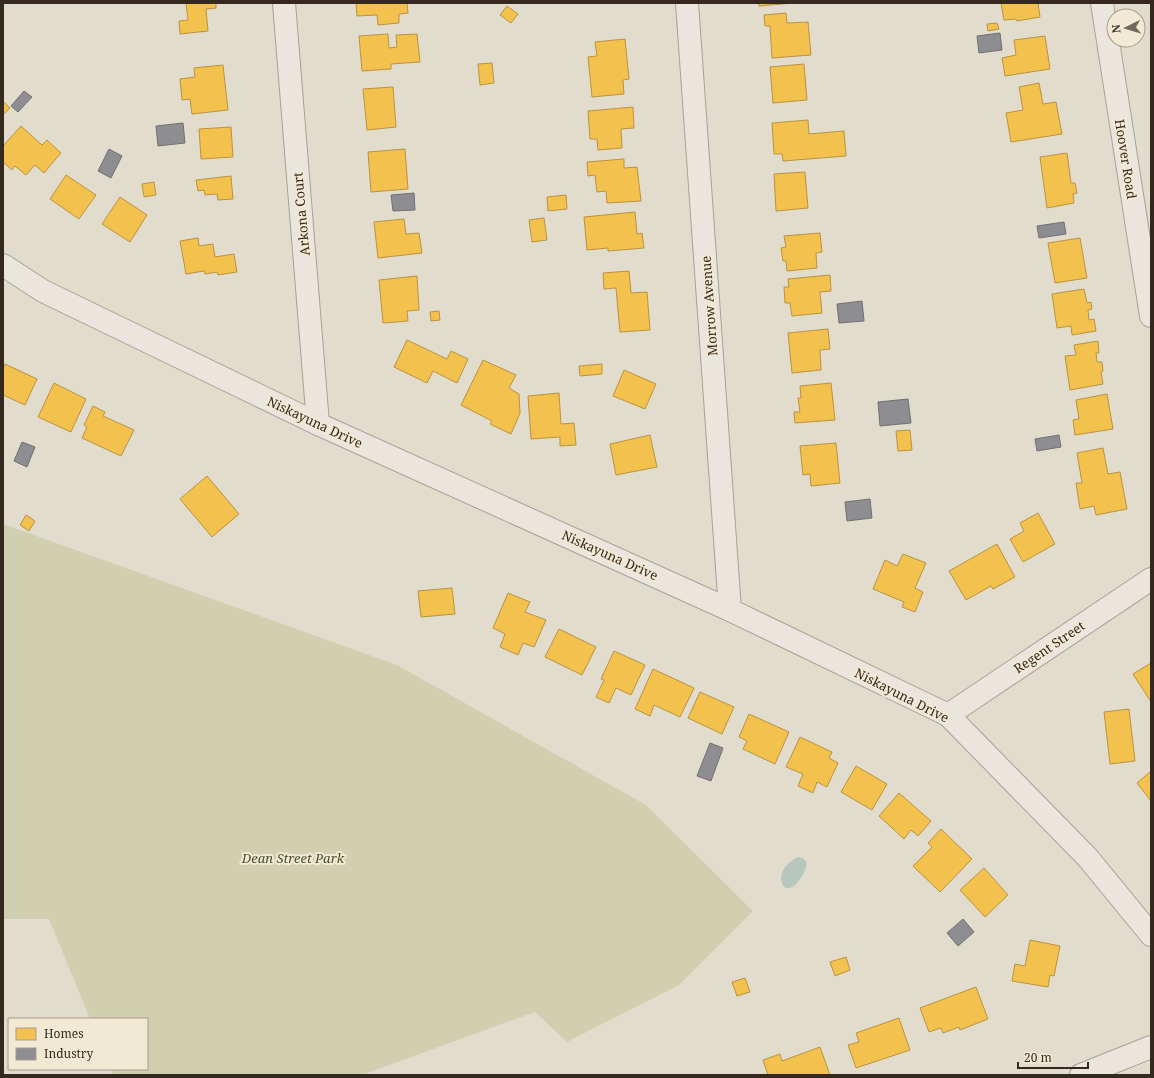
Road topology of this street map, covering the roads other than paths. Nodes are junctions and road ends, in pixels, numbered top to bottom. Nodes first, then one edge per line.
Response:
1 (284, 3) edge
2 (687, 3) edge
3 (1102, 3) edge
4 (3, 265) edge
5 (1151, 316) edge
6 (318, 424) junction
7 (1151, 580) edge
8 (730, 610) junction
9 (948, 715) junction
10 (1151, 935) edge
11 (1151, 1048) edge
12 (1081, 1075) edge

1 - 6 street, Arkona Court
2 - 8 street, Morrow Avenue
3 - 5 street, Hoover Road
4 - 6 street, Niskayuna Drive
6 - 8 street, Niskayuna Drive
7 - 9 street, Regent Street
8 - 9 street, Niskayuna Drive
9 - 10 street, Niskayuna Drive
11 - 12 street

